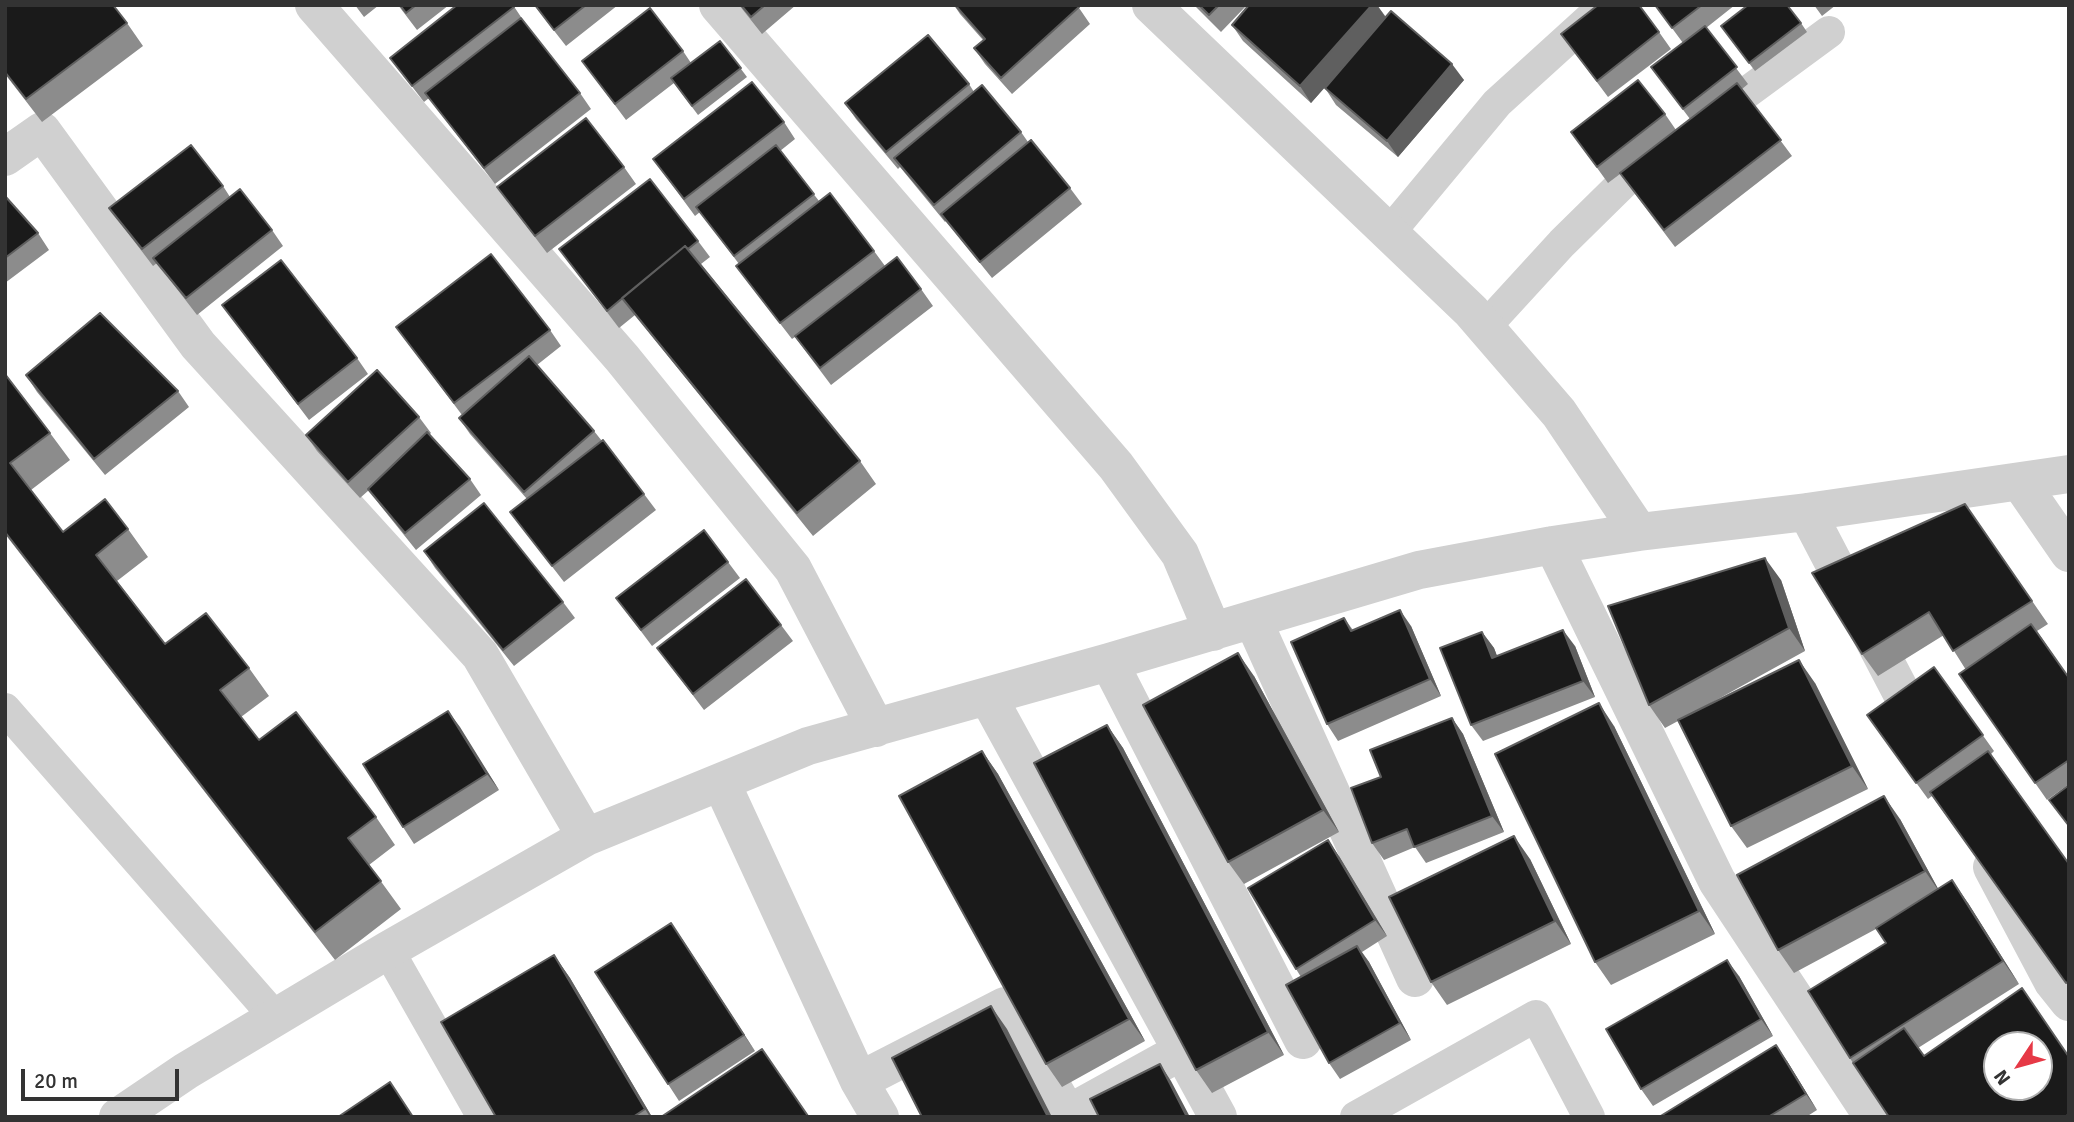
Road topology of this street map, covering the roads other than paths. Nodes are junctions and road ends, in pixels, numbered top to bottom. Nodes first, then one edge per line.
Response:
1 (314, 5) edge
2 (718, 5) edge
3 (1151, 5) edge
4 (1605, 5) edge
5 (1829, 32) dead end
6 (5, 158) edge
7 (1390, 233) junction
8 (1485, 327) junction
9 (2069, 474) edge
10 (2020, 482) junction
11 (1807, 512) junction
12 (1639, 532) junction
13 (1553, 545) junction
14 (2069, 554) edge
15 (1253, 620) junction
16 (1213, 632) junction
17 (1109, 662) junction
18 (988, 697) junction
19 (5, 709) edge
20 (876, 728) junction
21 (1942, 772) edge
22 (721, 782) junction
23 (1975, 834) edge
24 (586, 837) junction
25 (388, 950) junction
26 (1415, 978) edge
27 (2069, 1002) edge
28 (275, 1017) junction
29 (1303, 1040) edge
30 (1182, 1051) junction
31 (859, 1081) junction
32 (877, 1116) edge
33 (118, 1117) edge
34 (483, 1117) edge
35 (1218, 1117) edge
36 (1356, 1117) edge
37 (1589, 1117) edge
38 (1873, 1117) edge

1 - 20 street
2 - 16 street
3 - 7 street
4 - 7 lane
5 - 8 lane
6 - 24 street
7 - 8 street
8 - 12 street
9 - 10 street
10 - 11 street
10 - 14 street
11 - 12 street
11 - 21 street
12 - 13 street
13 - 15 street
13 - 38 street
15 - 16 street
15 - 26 street
16 - 17 street
17 - 18 street
17 - 29 street
18 - 20 street
18 - 30 street
19 - 28 lane
20 - 22 street
22 - 24 street
22 - 31 street
23 - 27 street
24 - 25 street
25 - 28 street
25 - 34 lane
28 - 33 street
30 - 31 street
30 - 35 street
31 - 32 street
36 - 37 lane

